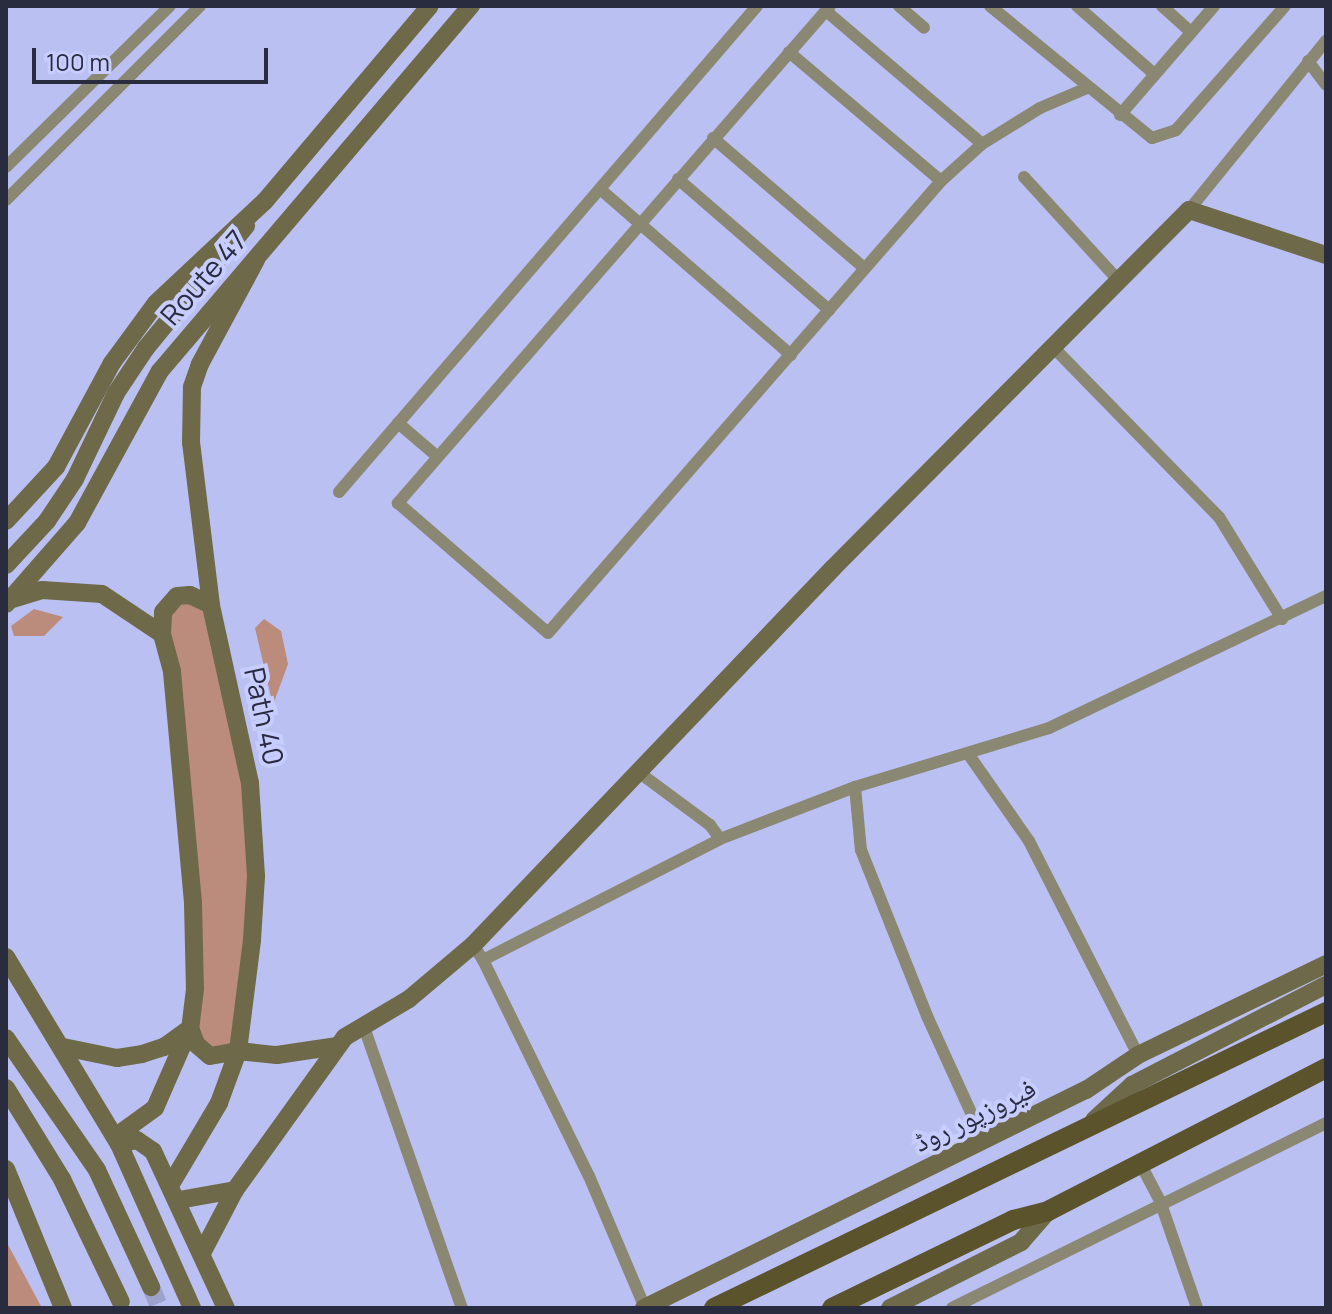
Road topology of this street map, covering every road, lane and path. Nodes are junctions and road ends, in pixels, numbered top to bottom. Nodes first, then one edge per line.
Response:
1 (170, 6) edge
2 (200, 6) edge
3 (430, 6) edge
4 (471, 6) edge
5 (757, 6) edge
6 (899, 6) edge
7 (990, 6) edge
8 (1077, 6) edge
9 (1162, 6) edge
10 (1214, 6) edge
11 (1285, 6) edge
12 (828, 8) edge
13 (924, 28) dead end
14 (1191, 32) junction
15 (1326, 41) edge
16 (789, 52) junction
17 (1308, 61) junction
18 (1154, 74) junction
19 (1326, 85) edge
20 (1087, 88) junction
21 (1120, 115) junction
22 (713, 138) junction
23 (982, 144) junction
24 (6, 167) edge
25 (1024, 177) dead end
26 (678, 179) junction
27 (941, 181) junction
28 (600, 189) junction
29 (6, 200) edge
30 (265, 201) junction
31 (1189, 210) junction
32 (639, 223) junction
33 (1326, 255) edge
34 (256, 260) junction
35 (864, 268) junction
36 (1118, 280) junction
37 (829, 310) junction
38 (1052, 346) junction
39 (791, 355) junction
40 (398, 423) junction
41 (438, 457) junction
42 (339, 492) dead end
43 (6, 521) edge
44 (6, 565) edge
45 (1326, 596) edge
46 (10, 602) edge
47 (211, 605) junction
48 (1282, 619) junction
49 (162, 634) junction
50 (969, 755) junction
51 (637, 771) junction
52 (855, 787) junction
53 (720, 839) junction
54 (478, 953) junction
55 (6, 957) edge
56 (1326, 964) edge
57 (1326, 985) edge
58 (1326, 1012) edge
59 (1266, 1013) junction
60 (364, 1027) junction
61 (190, 1028) junction
62 (6, 1038) edge
63 (337, 1046) junction
64 (63, 1047) junction
65 (238, 1051) junction
66 (1138, 1055) junction
67 (1326, 1068) edge
68 (6, 1088) edge
69 (1086, 1090) junction
70 (1092, 1122) junction
71 (1326, 1123) edge
72 (117, 1141) junction
73 (984, 1141) junction
74 (1140, 1163) junction
75 (6, 1169) edge
76 (235, 1190) junction
77 (175, 1192) junction
78 (1160, 1201) junction
79 (1048, 1211) junction
80 (202, 1253) junction
81 (48, 1264) junction
82 (180, 1281) junction
83 (151, 1287) tunnel mouth
84 (121, 1302) dead end
85 (63, 1308) edge
86 (78, 1308) edge
87 (175, 1308) edge
88 (192, 1308) edge
89 (226, 1308) edge
90 (462, 1308) edge
91 (644, 1308) edge
92 (714, 1308) edge
93 (832, 1308) edge
94 (890, 1308) edge
95 (952, 1308) edge
96 (1197, 1308) edge

1 - 24 street
2 - 29 street
3 - 30 street, Route 47
4 - 34 street, Route 47
5 - 28 street
6 - 13 street
7 - 20 street
8 - 18 street
9 - 14 street
10 - 14 street
11 - 21 street
12 - 16 street
12 - 23 street
14 - 18 street
15 - 17 street
16 - 22 street
16 - 27 street
17 - 19 street
17 - 31 street
18 - 21 street
20 - 21 street
20 - 23 street
22 - 26 street
22 - 35 street
23 - 27 street
25 - 36 street
26 - 32 street
26 - 37 street
27 - 35 street
28 - 32 street
28 - 40 street
30 - 43 street, Route 47
30 - 44 street
31 - 33 street
31 - 36 street
32 - 39 street
32 - 41 street
34 - 46 street, Route 47
34 - 47 street, Path 40
35 - 37 street
36 - 38 street
37 - 39 street
38 - 48 street
38 - 51 street
39 - 41 street
40 - 41 street
40 - 42 street
45 - 48 street
46 - 49 street
47 - 49 street
47 - 65 street, Path 40
48 - 50 street
49 - 61 street
50 - 52 street
50 - 66 street
51 - 53 street
51 - 54 street
52 - 53 street
52 - 73 street
53 - 54 street
54 - 60 street
54 - 91 street
55 - 64 street
56 - 66 street, فیروزپور روڈ
57 - 59 street
58 - 70 main road
59 - 69 street
59 - 70 street
60 - 63 street
60 - 90 street
61 - 64 street
61 - 65 street
61 - 72 street
62 - 83 street
63 - 65 street
63 - 76 street
64 - 72 street
65 - 77 street, Path 40
66 - 69 street, فیروزپور روڈ
67 - 74 main road
68 - 84 street
69 - 73 street, فیروزپور روڈ
70 - 92 main road
71 - 78 street
72 - 77 street
72 - 82 street
73 - 91 street, فیروزپور روڈ
74 - 78 street
74 - 79 main road
75 - 81 street
76 - 77 street
76 - 80 street
77 - 80 street
78 - 95 street
78 - 96 street
79 - 93 main road
79 - 94 street
80 - 89 street
81 - 85 street
81 - 86 street
82 - 87 street
82 - 88 street

